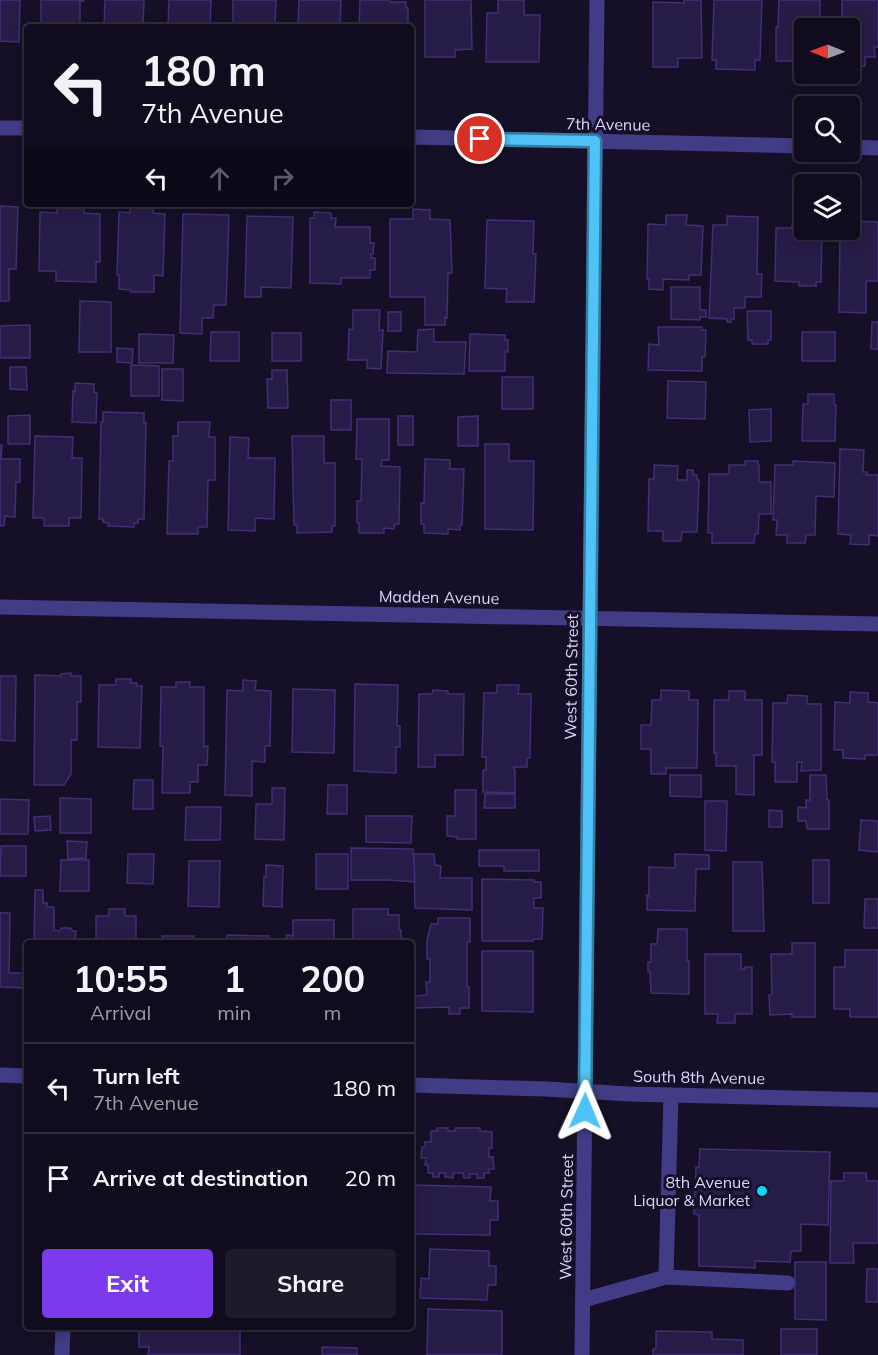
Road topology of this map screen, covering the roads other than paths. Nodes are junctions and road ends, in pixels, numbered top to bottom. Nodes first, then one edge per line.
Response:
1 (597, 0) edge
2 (0, 128) edge
3 (24, 128) edge
4 (414, 137) edge
5 (595, 141) junction
6 (794, 146) edge
7 (860, 147) edge
8 (878, 148) edge
9 (0, 607) edge
10 (590, 618) junction
11 (878, 624) edge
12 (0, 1075) edge
13 (24, 1076) edge
14 (414, 1085) edge
15 (585, 1091) junction
16 (670, 1095) junction
17 (878, 1100) edge
18 (666, 1277) junction
19 (788, 1283) dead end
20 (583, 1300) junction
21 (63, 1330) edge
22 (62, 1355) edge
23 (582, 1355) edge

1 - 5 street, West 60th Street
2 - 3 street
4 - 5 street, 7th Avenue
5 - 6 street, 7th Avenue
5 - 10 street, West 60th Street
7 - 8 street
9 - 10 street, Madden Avenue
10 - 11 street, Madden Avenue
10 - 15 street, West 60th Street
12 - 13 street
14 - 15 street, South 8th Avenue
15 - 16 street, South 8th Avenue
15 - 20 street, West 60th Street
16 - 17 street, South 8th Avenue
16 - 18 street
18 - 19 street
18 - 20 street
20 - 23 street, West 60th Street
21 - 22 street

